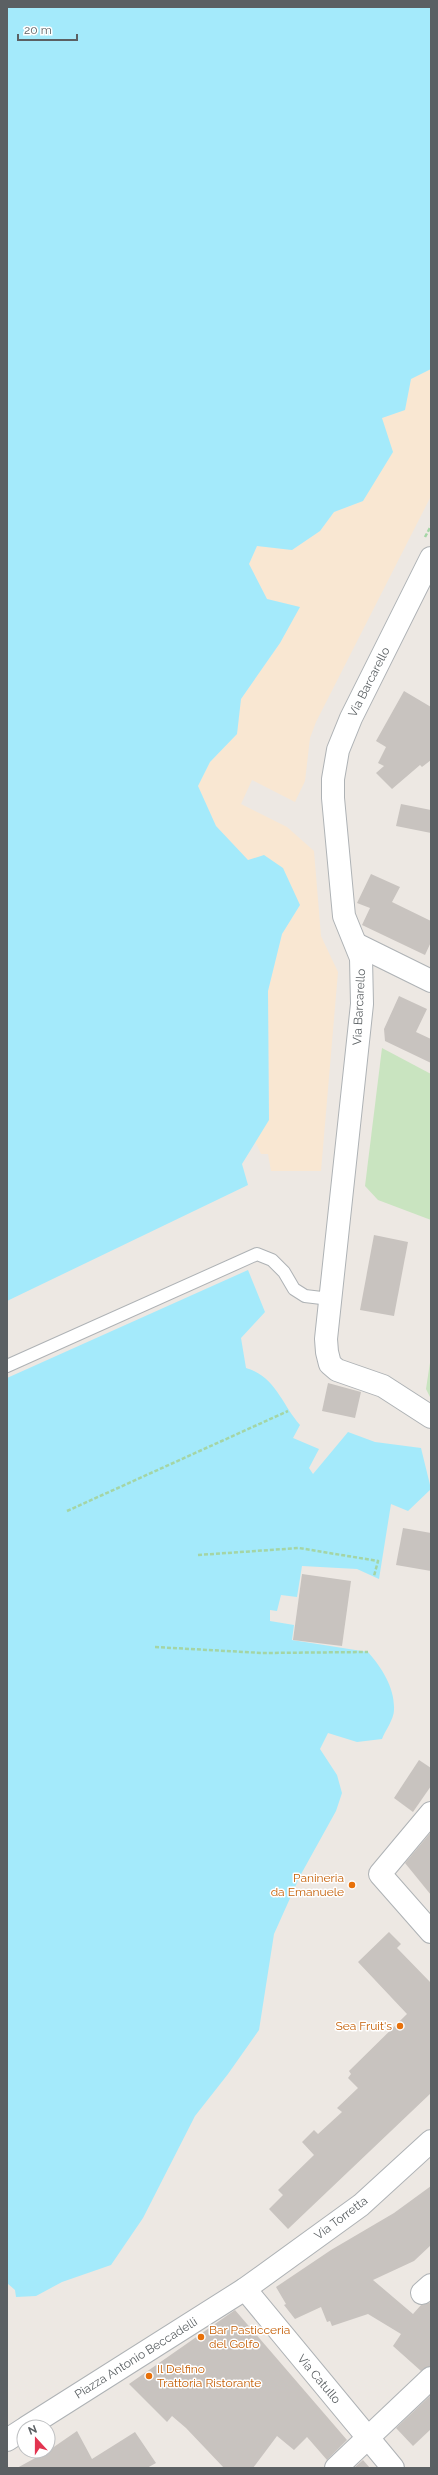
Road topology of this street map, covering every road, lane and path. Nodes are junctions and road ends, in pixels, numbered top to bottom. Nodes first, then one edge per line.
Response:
1 (431, 558) edge
2 (356, 944) junction
3 (431, 981) edge
4 (330, 1299) junction
5 (7, 1366) edge
6 (288, 1411) dead end
7 (431, 1417) edge
8 (67, 1511) dead end
9 (198, 1555) dead end
10 (374, 1576) dead end
11 (155, 1647) dead end
12 (368, 1652) dead end
13 (431, 1813) edge
14 (431, 1932) edge
15 (431, 2141) edge
16 (245, 2289) junction
17 (431, 2378) edge
18 (40, 2419) edge
19 (16, 2434) edge
20 (368, 2438) junction
21 (7, 2440) edge
22 (336, 2468) edge
23 (393, 2468) edge

1 - 2 street, Via Barcarello
2 - 3 street
2 - 4 street, Via Barcarello
4 - 5 lane
4 - 7 street, Via Barcarello
6 - 8 path
9 - 10 path
11 - 12 path
13 - 14 street
15 - 16 street, Via Torretta
16 - 18 street, Piazza Antonio Beccadelli
16 - 20 street, Via Catullo
17 - 20 street
19 - 21 street
20 - 22 street
20 - 23 street, Via Catullo

